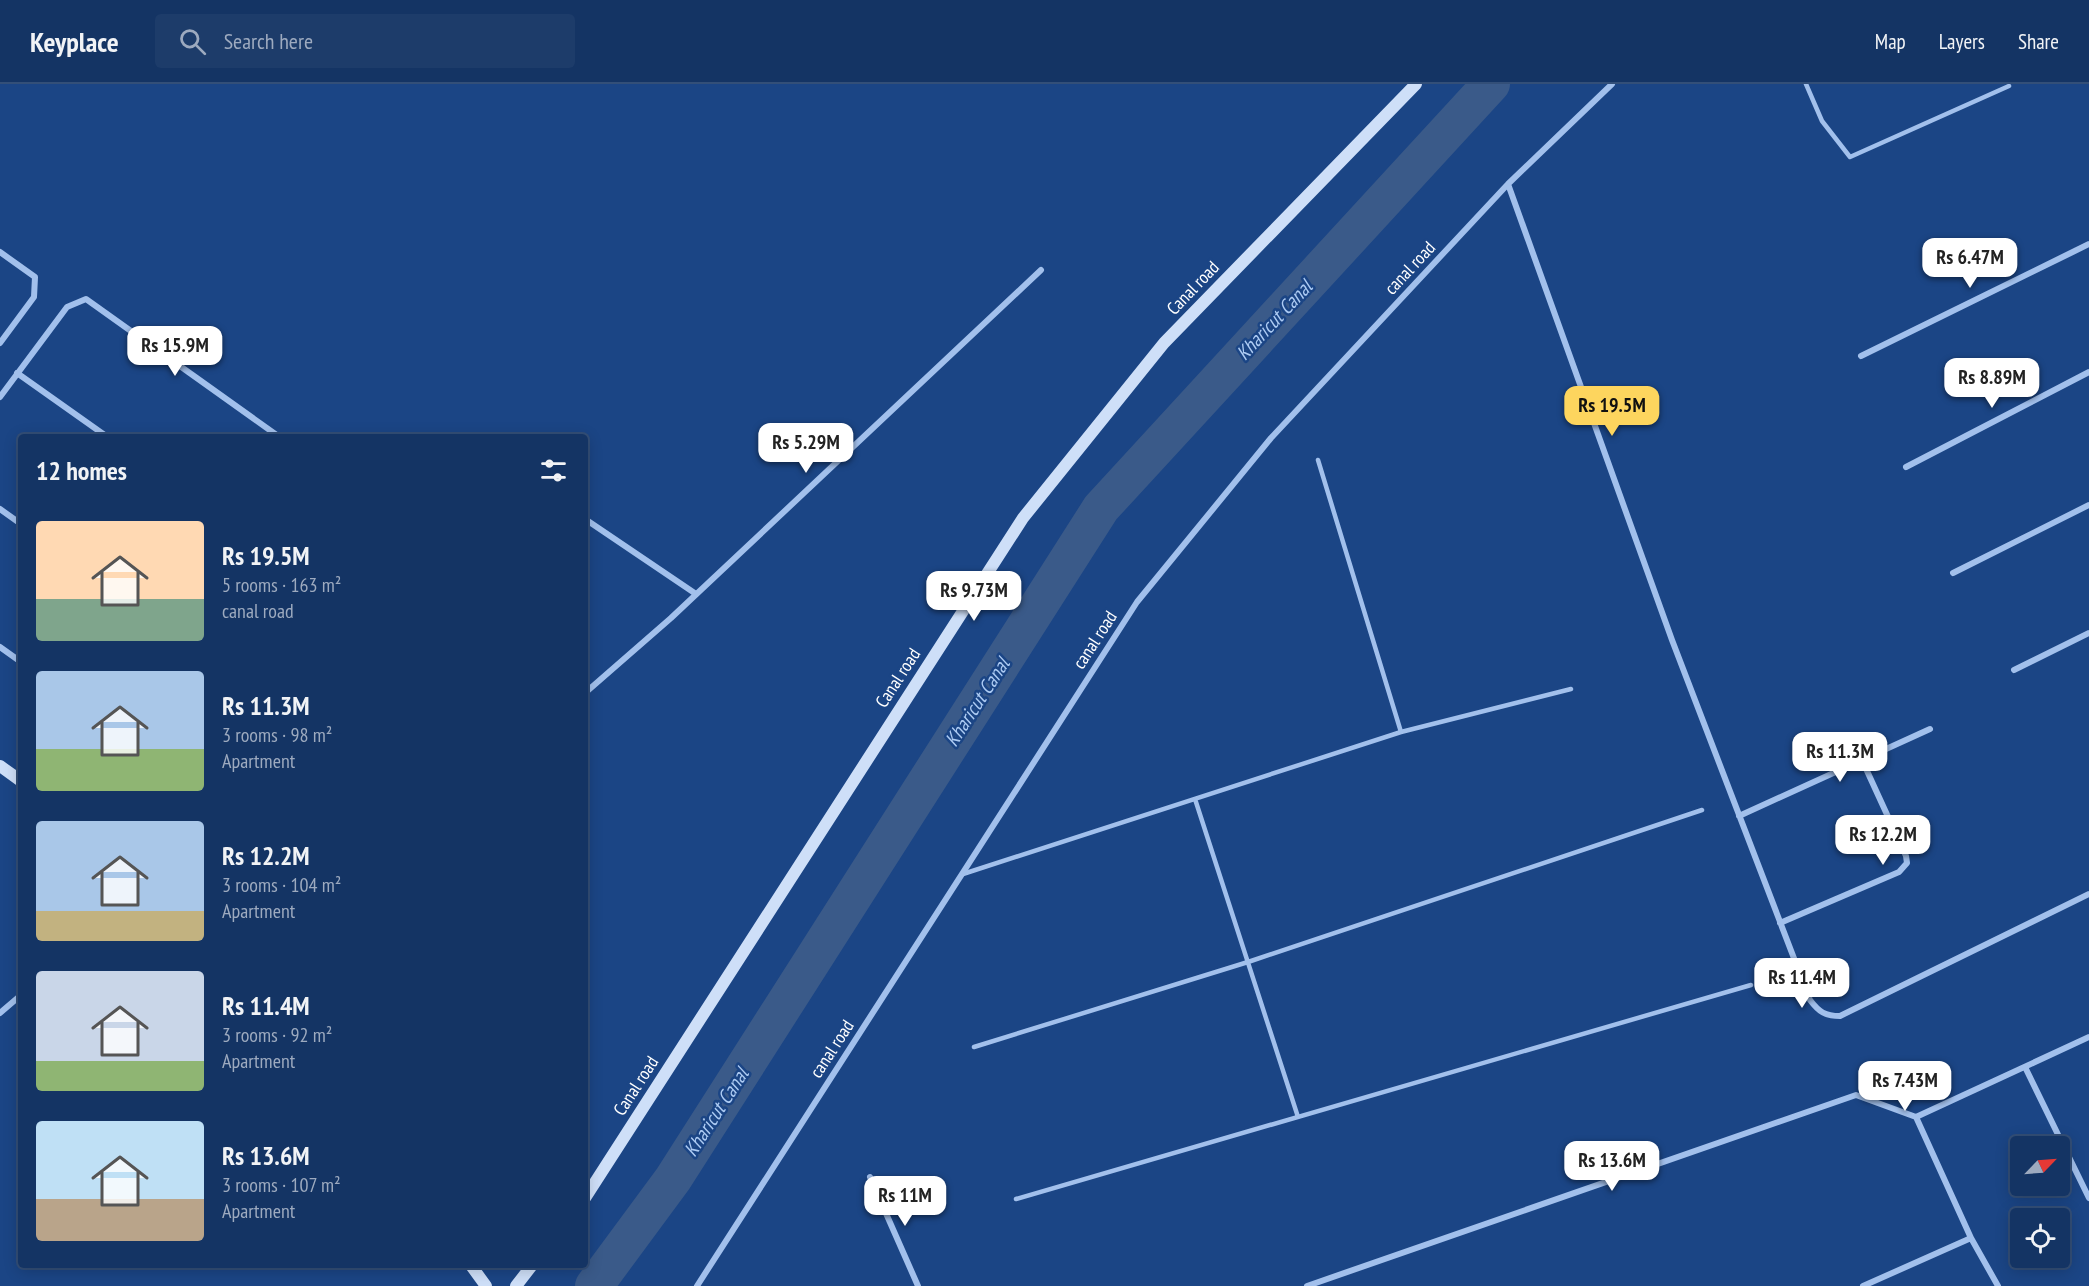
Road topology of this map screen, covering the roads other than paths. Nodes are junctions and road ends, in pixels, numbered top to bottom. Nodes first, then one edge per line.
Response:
1 (1416, 84) edge
2 (1612, 84) edge
3 (1806, 84) edge
4 (2009, 86) edge
5 (1508, 184) junction
6 (2089, 244) edge
7 (0, 252) edge
8 (1041, 270) dead end
9 (0, 343) edge
10 (1861, 357) dead end
11 (2089, 372) edge
12 (17, 373) junction
13 (0, 398) edge
14 (103, 434) edge
15 (275, 434) edge
16 (1318, 460) dead end
17 (1906, 468) dead end
18 (2089, 505) edge
19 (0, 509) edge
20 (588, 521) edge
21 (18, 522) edge
22 (1953, 573) dead end
23 (696, 594) junction
24 (2089, 633) edge
25 (0, 647) edge
26 (18, 660) edge
27 (2014, 670) dead end
28 (1571, 688) dead end
29 (588, 690) edge
30 (1930, 729) dead end
31 (1401, 732) junction
32 (1862, 760) junction
33 (0, 766) edge
34 (18, 779) edge
35 (1195, 799) junction
36 (1702, 810) dead end
37 (1739, 816) junction
38 (962, 874) junction
39 (2089, 894) edge
40 (1780, 923) junction
41 (1248, 962) junction
42 (1751, 985) dead end
43 (18, 998) edge
44 (0, 1013) edge
45 (2089, 1037) edge
46 (974, 1047) dead end
47 (2025, 1067) junction
48 (1298, 1117) junction
49 (1916, 1117) junction
50 (870, 1177) dead end
51 (588, 1193) edge
52 (2089, 1198) edge
53 (1016, 1199) dead end
54 (1971, 1238) junction
55 (473, 1268) edge
56 (530, 1268) edge
57 (486, 1286) edge
58 (516, 1286) edge
59 (697, 1286) edge
60 (918, 1286) edge
61 (1307, 1286) edge
62 (1863, 1286) edge
63 (1998, 1286) edge

1 - 51 street, Canal road
2 - 5 street, canal road
3 - 4 lane
5 - 37 street
5 - 38 street, canal road
6 - 10 street
7 - 9 street
8 - 23 street
11 - 17 street
12 - 13 street
12 - 14 street
12 - 15 street
16 - 31 lane
18 - 22 street
19 - 21 street
20 - 23 street
23 - 29 street
24 - 27 street
25 - 26 street
28 - 31 lane
30 - 32 street
31 - 35 lane
32 - 37 street
32 - 40 street
33 - 34 street
35 - 38 lane
35 - 41 lane
36 - 41 lane
37 - 40 street
38 - 59 street, canal road
39 - 40 street
41 - 46 lane
41 - 48 lane
42 - 48 lane
43 - 44 street
45 - 47 street
47 - 49 street
47 - 52 street
48 - 53 lane
49 - 54 street
49 - 61 street
50 - 60 street
54 - 62 street
54 - 63 street
55 - 57 street
56 - 58 street

